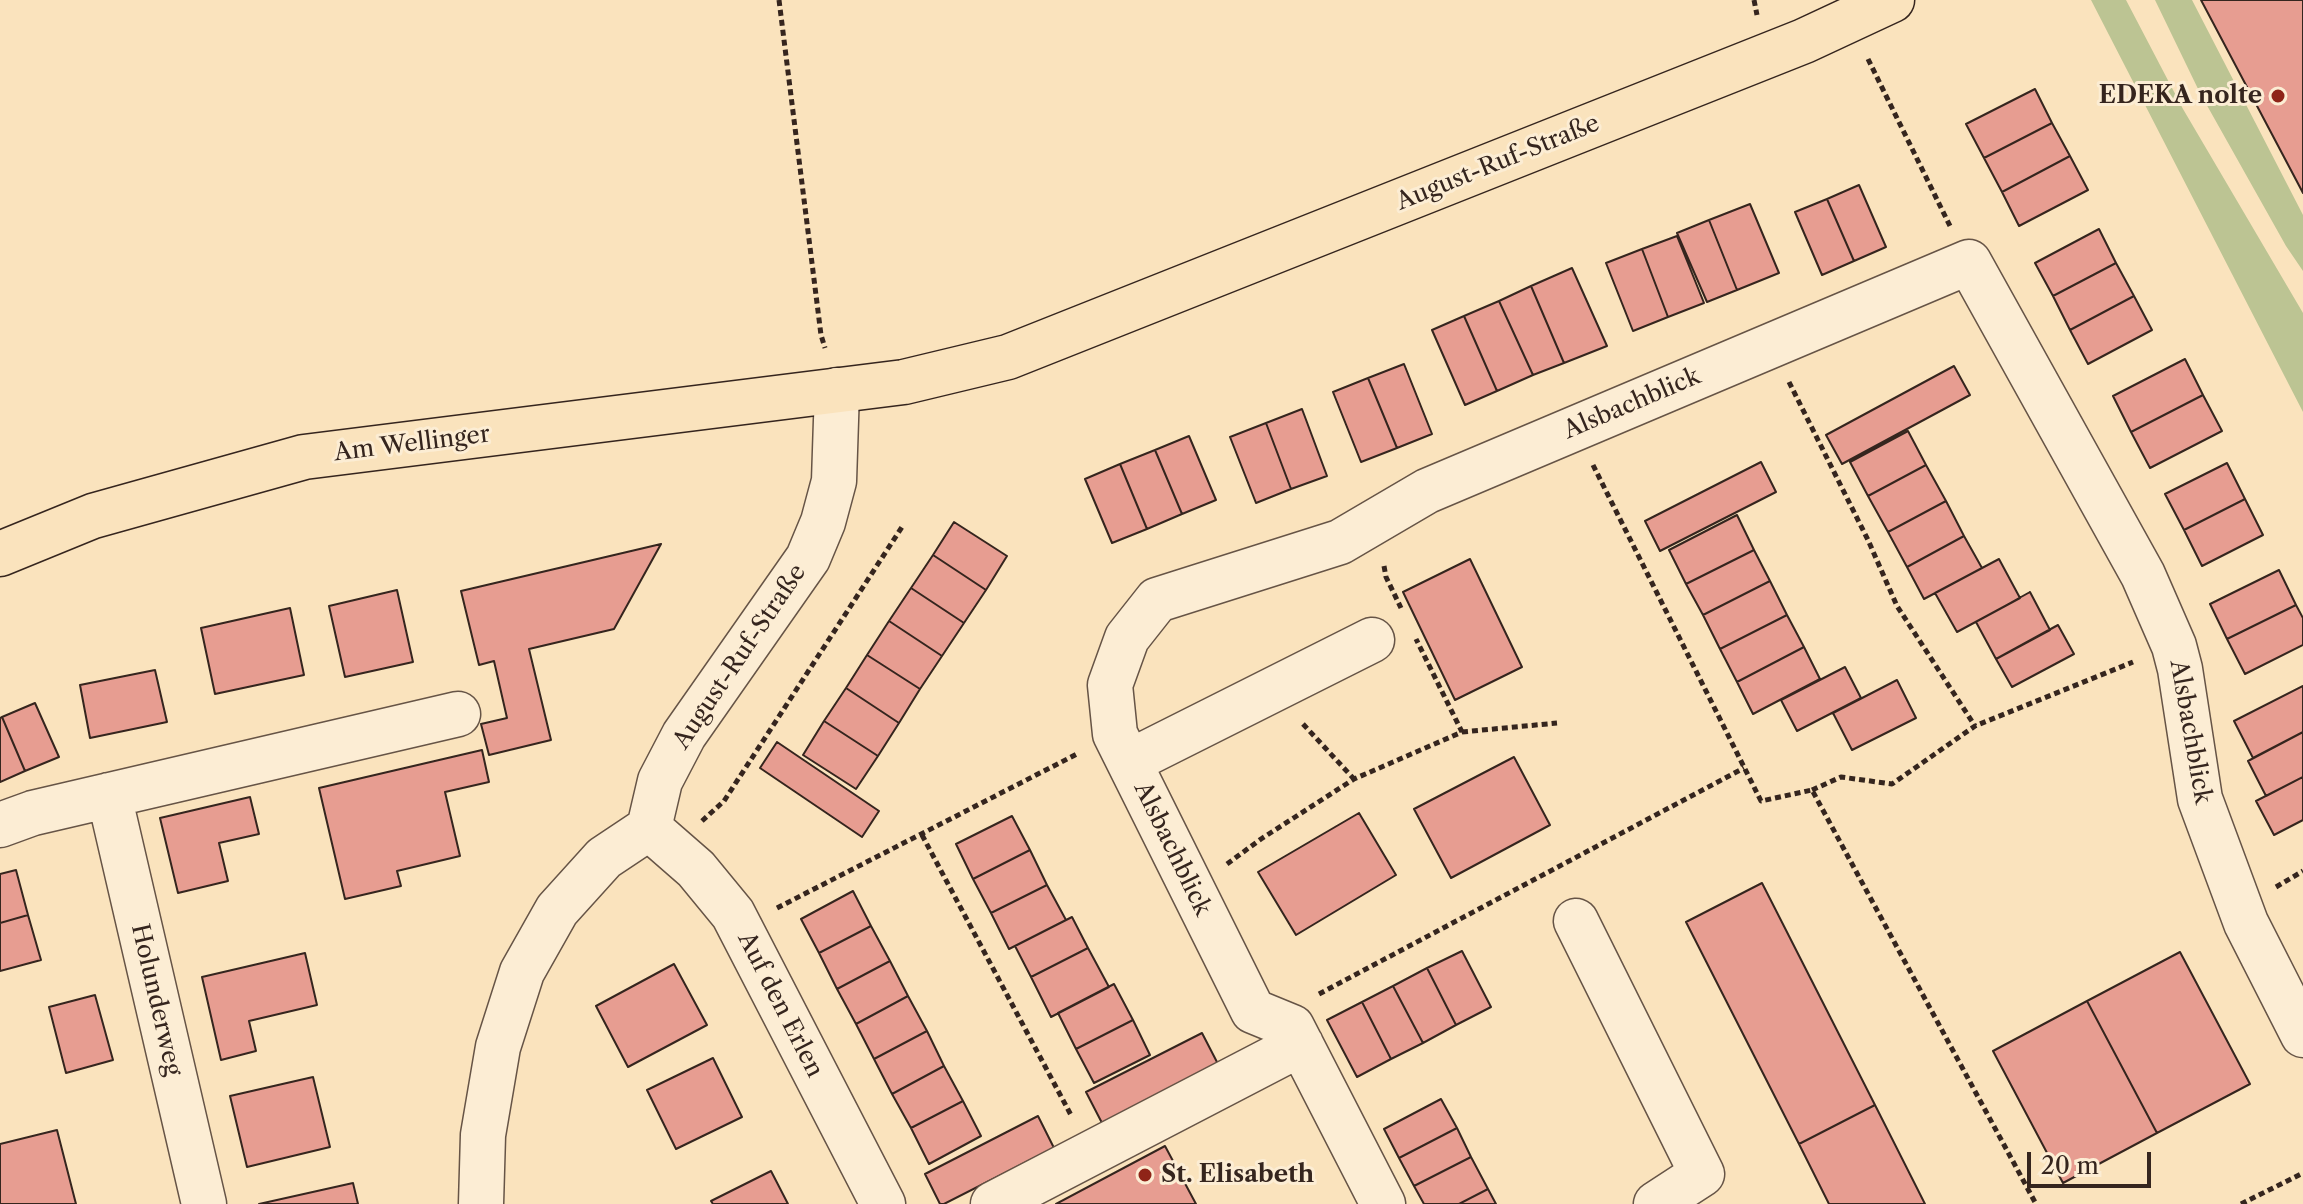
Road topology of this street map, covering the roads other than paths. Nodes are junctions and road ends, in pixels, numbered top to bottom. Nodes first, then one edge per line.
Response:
1 (1892, 0) edge
2 (837, 390) junction
3 (0, 554) edge
4 (1397, 631) road end
5 (458, 714) dead end
6 (1122, 748) junction
7 (109, 795) junction
8 (0, 825) edge
9 (660, 838) junction
10 (1576, 921) dead end
11 (1286, 1032) junction
12 (2303, 1035) edge
13 (1710, 1189) edge
14 (204, 1204) edge
15 (481, 1204) edge
16 (883, 1204) edge
17 (993, 1204) edge
18 (1383, 1204) edge
19 (1656, 1204) edge

1 - 2 main road, August-Ruf-Straße
2 - 3 main road, Am Wellinger
2 - 9 street, August-Ruf-Straße
4 - 6 street
5 - 7 street
6 - 11 street, Alsbachblick
6 - 12 street, Alsbachblick
7 - 8 street
7 - 14 street, Holunderweg
9 - 15 street
9 - 16 street, Auf den Erlen
10 - 13 street
11 - 17 street
11 - 18 street, Alsbachblick
13 - 19 street

